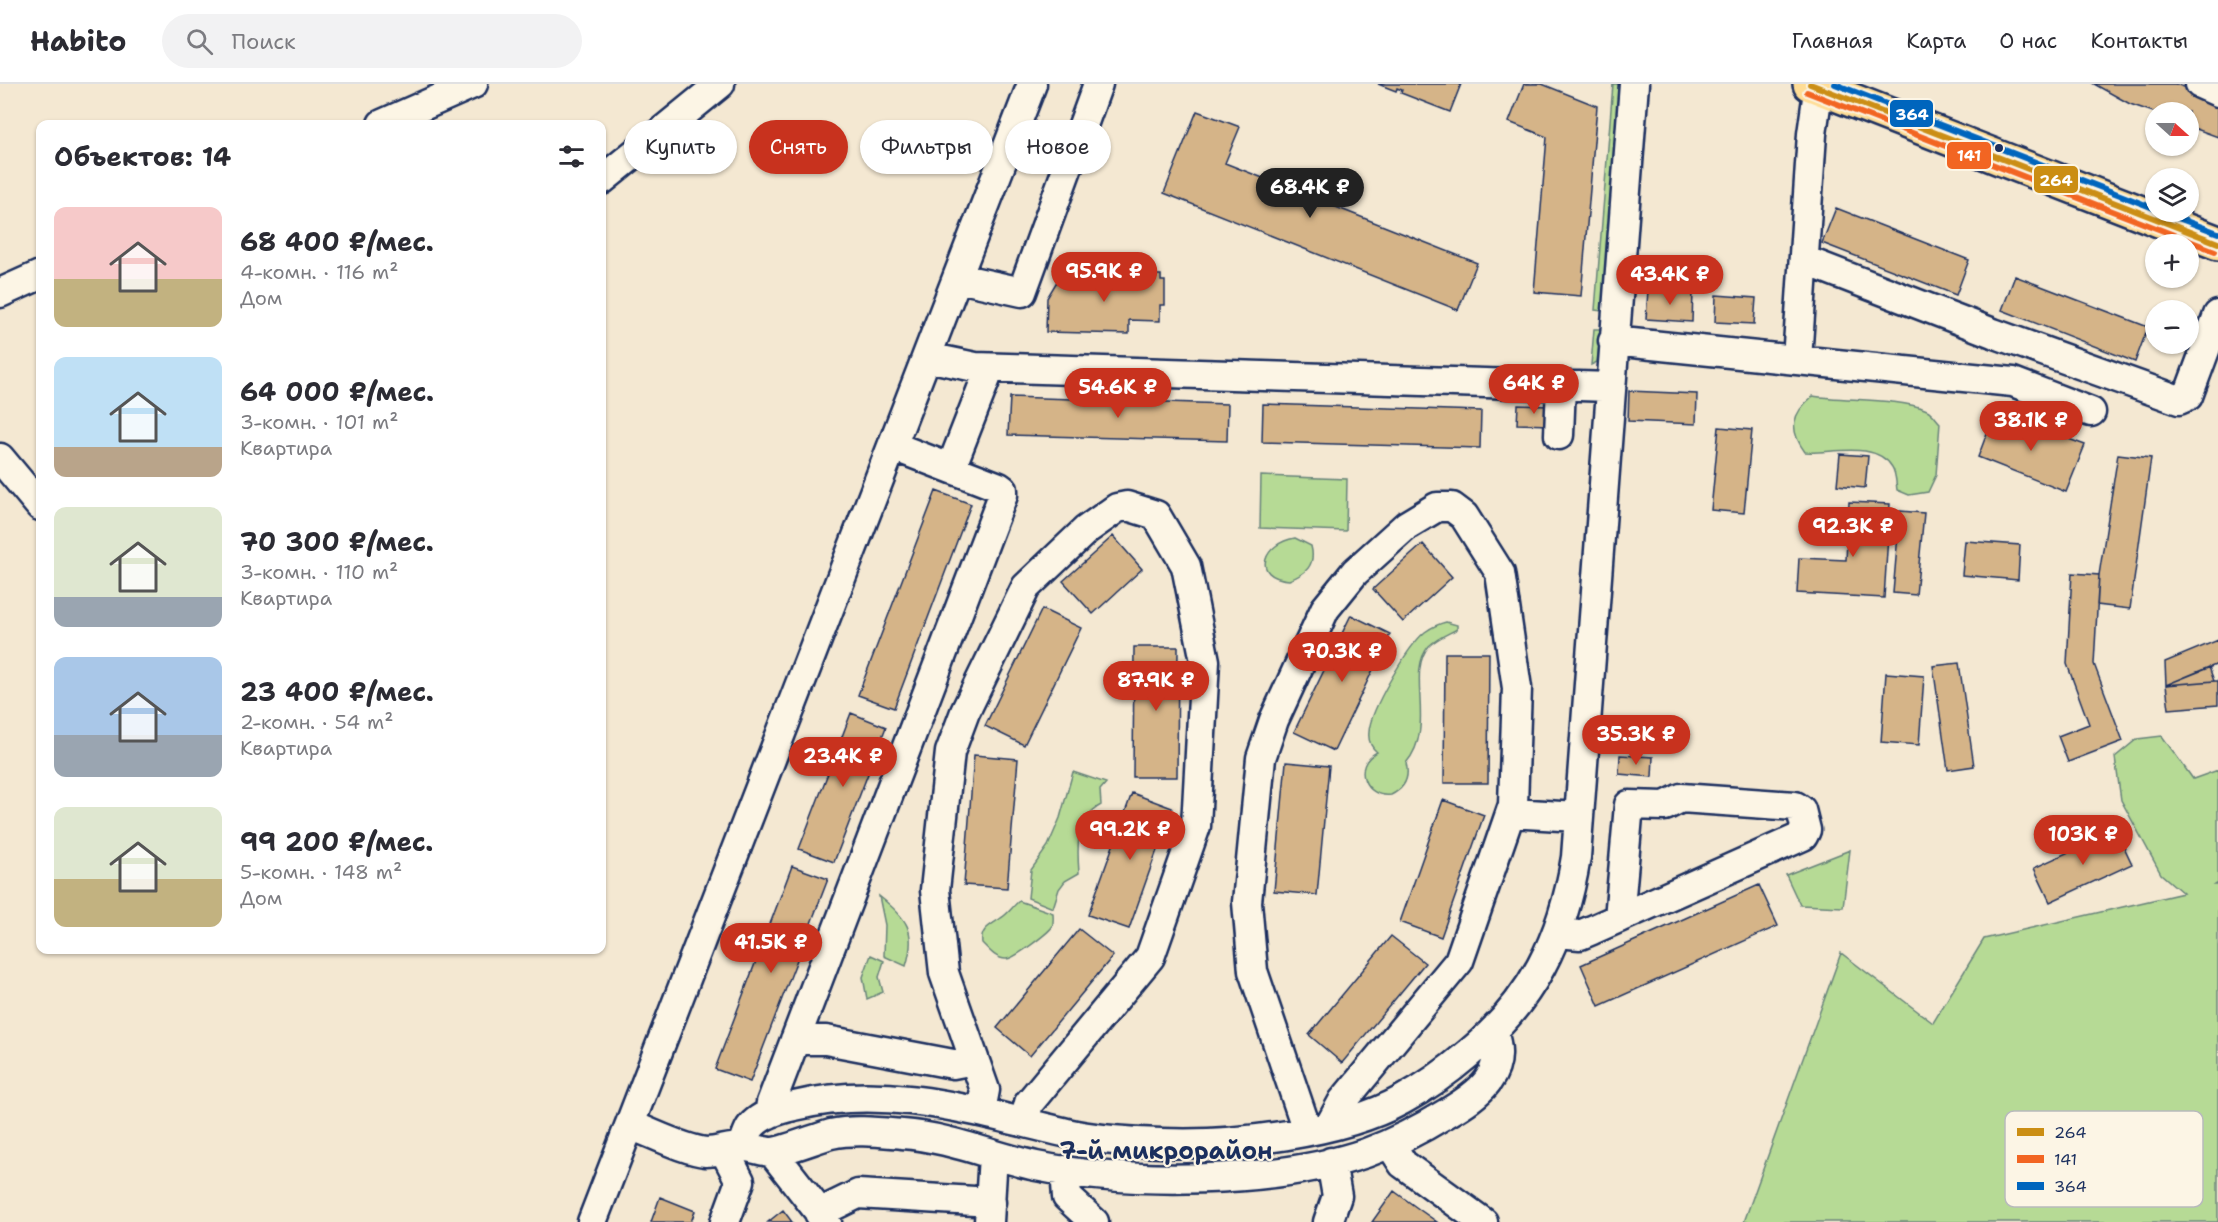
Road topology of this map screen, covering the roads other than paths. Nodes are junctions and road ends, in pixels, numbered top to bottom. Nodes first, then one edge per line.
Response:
1 (474, 84) edge
2 (720, 84) edge
3 (1032, 84) edge
4 (1098, 84) edge
5 (1634, 84) edge
6 (2200, 84) edge
7 (1816, 85) edge
8 (2218, 92) edge
9 (391, 120) edge
10 (606, 177) edge
11 (2218, 243) edge
12 (1804, 260) junction
13 (36, 277) edge
14 (958, 278) junction
15 (0, 293) edge
16 (2218, 315) edge
17 (1613, 341) junction
18 (927, 357) junction
19 (1797, 360) junction
20 (990, 368) junction
21 (1561, 385) junction
22 (1610, 387) junction
23 (2091, 412) dead end
24 (1559, 435) dead end
25 (893, 446) junction
26 (0, 458) edge
27 (951, 468) junction
28 (36, 501) edge
29 (1512, 813) junction
30 (1578, 817) junction
31 (1619, 918) junction
32 (1558, 933) junction
33 (1493, 1032) junction
34 (795, 1040) junction
35 (974, 1060) junction
36 (981, 1111) junction
37 (769, 1114) junction
38 (1024, 1122) junction
39 (630, 1125) junction
40 (1319, 1127) junction
41 (1390, 1144) junction
42 (733, 1148) junction
43 (773, 1152) junction
44 (993, 1155) junction
45 (1331, 1162) junction
46 (1065, 1170) junction
47 (990, 1212) edge
48 (823, 1217) edge
49 (592, 1222) edge
50 (725, 1222) edge
51 (1094, 1222) edge
52 (1328, 1222) edge
53 (1484, 1222) edge

1 - 9 street
2 - 10 street
3 - 14 street
4 - 14 street
5 - 17 street
6 - 8 street
7 - 11 main road
7 - 12 street
12 - 16 street
12 - 19 street
13 - 15 street
14 - 18 street
17 - 19 street
17 - 22 street
18 - 20 street
18 - 25 street
19 - 23 street
20 - 21 street
20 - 27 street
21 - 22 street
21 - 24 street
22 - 30 street
25 - 27 street
25 - 39 street
26 - 28 street
27 - 34 street
29 - 30 street
29 - 40 street
29 - 40 street
30 - 32 street
31 - 31 street
31 - 32 street
32 - 33 street
33 - 40 street
33 - 41 street
34 - 35 street
34 - 37 street
35 - 36 street
35 - 38 street
36 - 37 street
36 - 38 street
37 - 42 street
38 - 40 street
39 - 42 street
39 - 49 street
41 - 45 street
41 - 53 street
42 - 43 street
42 - 50 street
43 - 44 street
43 - 48 street
44 - 46 street
44 - 47 street
45 - 46 street
45 - 52 street
46 - 51 street
47 - 48 street

